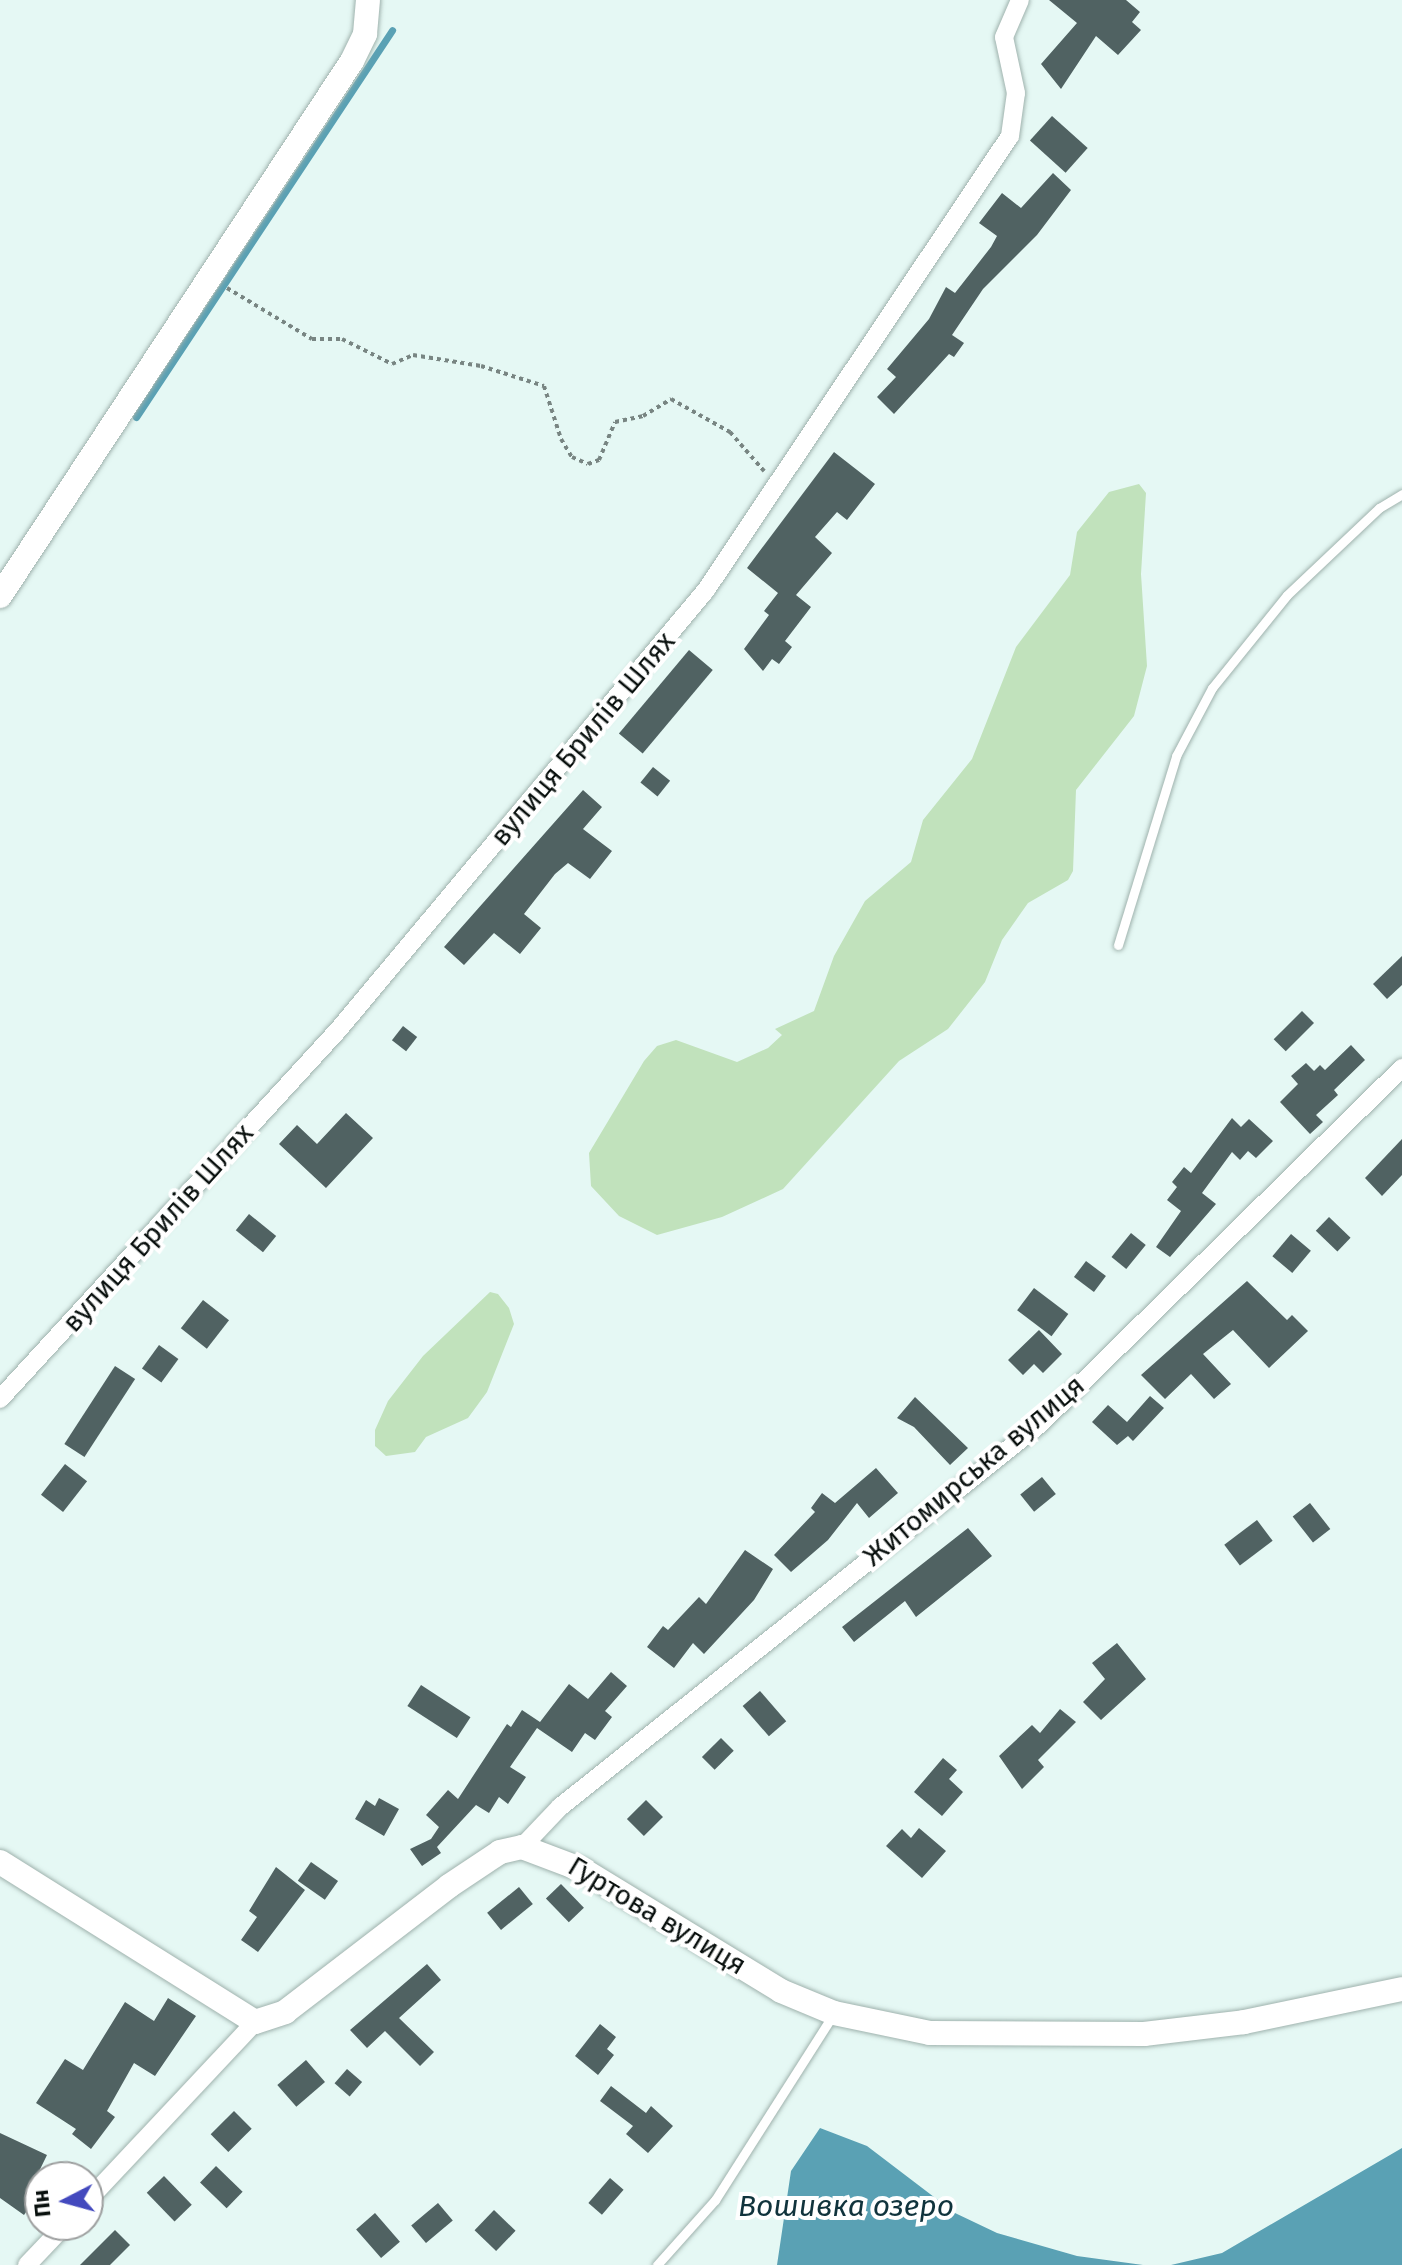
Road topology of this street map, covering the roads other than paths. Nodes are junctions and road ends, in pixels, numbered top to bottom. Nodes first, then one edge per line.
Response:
1 (368, 0) edge
2 (1020, 0) edge
3 (1402, 494) edge
4 (0, 596) edge
5 (1118, 945) dead end
6 (1402, 1068) edge
7 (0, 1399) edge
8 (522, 1847) junction
9 (3, 1864) edge
10 (1402, 1989) edge
11 (834, 2013) junction
12 (255, 2022) junction
13 (104, 2183) edge
14 (50, 2241) edge
15 (27, 2265) edge
16 (657, 2265) edge

1 - 4 street
2 - 7 street, вулиця Брилів Шлях
3 - 5 lane
6 - 8 street, Житомирська вулиця
8 - 11 street, Гуртова вулиця
8 - 12 street
9 - 12 street
10 - 11 street, Гуртова вулиця
11 - 16 lane
12 - 13 street
14 - 15 street

